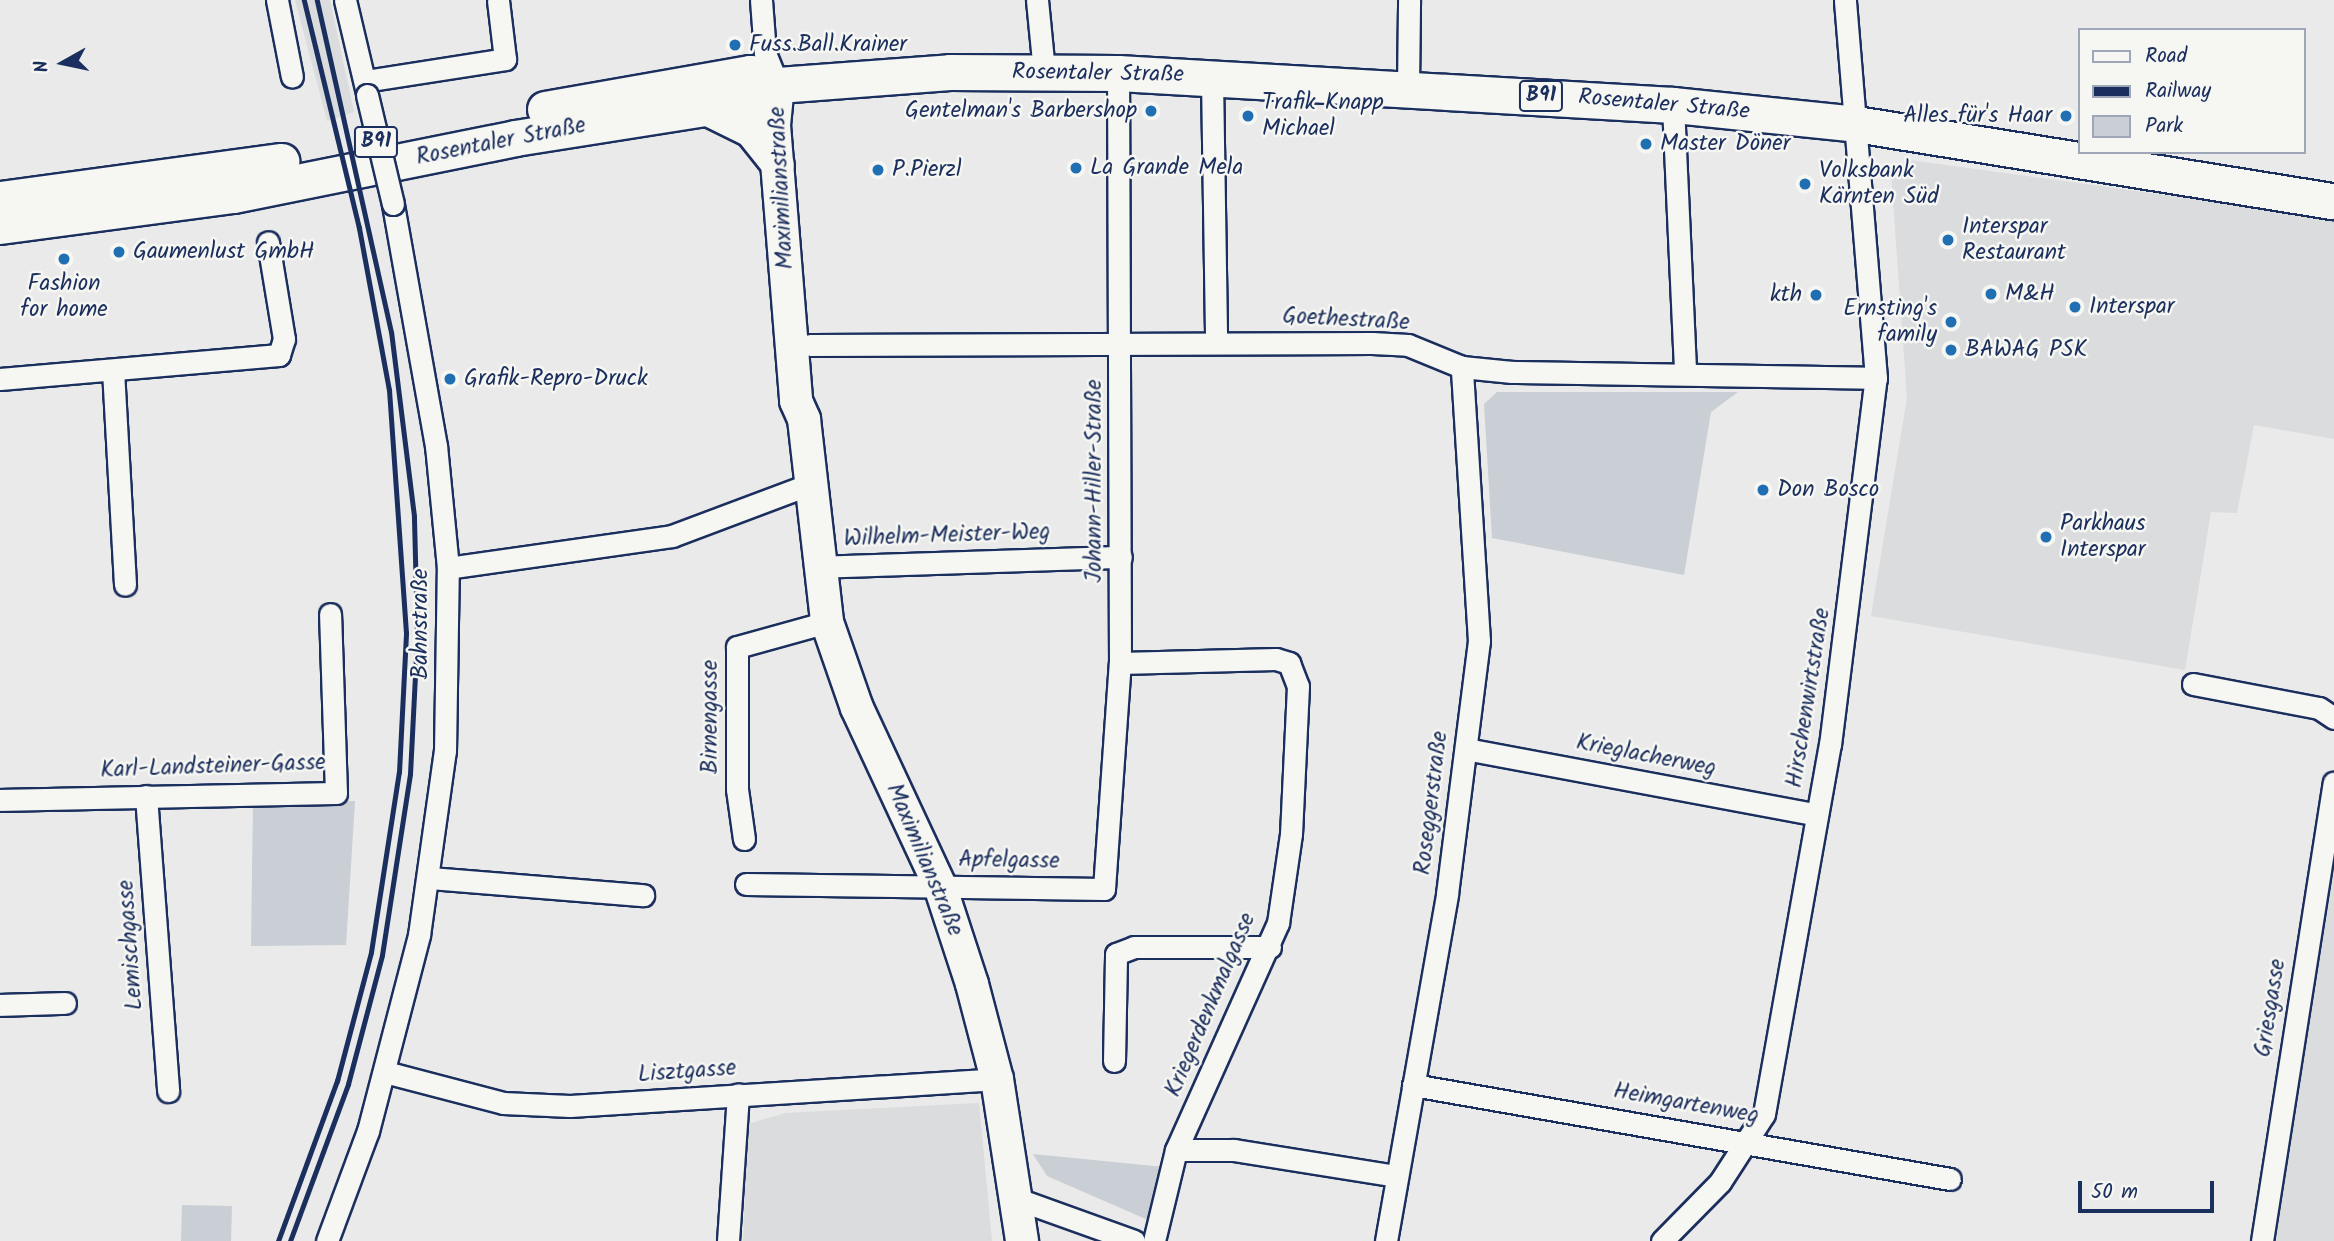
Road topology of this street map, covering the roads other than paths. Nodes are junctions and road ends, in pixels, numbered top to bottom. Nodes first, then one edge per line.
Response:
1 (277, 0) edge
2 (345, 0) edge
3 (498, 0) edge
4 (761, 0) edge
5 (1037, 0) edge
6 (1409, 0) edge
7 (1845, 0) edge
8 (1044, 72) junction
9 (1118, 73) junction
10 (292, 77) dead end
11 (1212, 78) junction
12 (761, 86) junction
13 (366, 88) junction
14 (1408, 88) junction
15 (1673, 105) junction
16 (704, 108) junction
17 (1857, 124) junction
18 (779, 166) junction
19 (0, 200) edge
20 (2334, 201) edge
21 (0, 226) edge
22 (268, 242) dead end
23 (1121, 342) junction
24 (1216, 343) junction
25 (810, 345) junction
26 (1462, 367) junction
27 (113, 370) junction
28 (1685, 374) junction
29 (1876, 378) junction
30 (0, 379) edge
31 (804, 419) junction
32 (808, 485) junction
33 (1121, 557) junction
34 (817, 567) junction
35 (448, 568) junction
36 (125, 585) dead end
37 (330, 614) dead end
38 (827, 622) junction
39 (1120, 663) junction
40 (2193, 684) dead end
41 (2334, 718) edge
42 (1466, 749) junction
43 (2334, 783) edge
44 (146, 796) junction
45 (0, 800) edge
46 (1817, 815) junction
47 (744, 839) dead end
48 (430, 878) junction
49 (746, 884) dead end
50 (940, 886) junction
51 (1104, 889) joint
52 (643, 895) dead end
53 (1270, 947) junction
54 (65, 1003) dead end
55 (0, 1005) edge
56 (1114, 1061) dead end
57 (386, 1072) junction
58 (997, 1079) junction
59 (1413, 1085) junction
60 (168, 1091) dead end
61 (738, 1094) junction
62 (1750, 1142) junction
63 (1176, 1150) junction
64 (1397, 1176) junction
65 (1950, 1179) dead end
66 (1020, 1200) junction
67 (327, 1241) edge
68 (728, 1241) edge
69 (1023, 1241) edge
70 (1134, 1241) edge
71 (1154, 1241) edge
72 (1386, 1241) edge
73 (1662, 1241) edge
74 (2262, 1241) edge

1 - 10 street
2 - 13 street, Bahnstraße
3 - 13 street
4 - 12 street
5 - 8 street
6 - 14 street
7 - 17 street, Hirschenwirtstraße
8 - 9 main road, Rosentaler Straße / B91
8 - 12 main road, Rosentaler Straße / B91
9 - 11 main road, Rosentaler Straße / B91
9 - 23 street, Johann-Hiller-Straße
11 - 14 main road, Rosentaler Straße / B91
11 - 24 street
12 - 16 main road, Rosentaler Straße / B91
12 - 18 street, Maximilianstraße
12 - 19 main road, Rosentaler Straße / B91
12 - 25 street, Maximilianstraße
13 - 35 street, Bahnstraße, bridge
14 - 15 main road, Rosentaler Straße / B91
15 - 17 main road, Rosentaler Straße / B91
15 - 28 street
16 - 18 street
16 - 21 main road, Rosentaler Straße / B91
17 - 20 main road, Rosentaler Straße / B91
17 - 29 street, Hirschenwirtstraße
18 - 31 street, Maximilianstraße
22 - 27 street
23 - 24 street, Goethestraße
23 - 25 street, Goethestraße
23 - 33 street, Johann-Hiller-Straße
24 - 26 street, Goethestraße
25 - 31 street, Maximilianstraße
26 - 28 street, Goethestraße
26 - 42 street, Roseggerstraße
27 - 30 street
27 - 36 street
28 - 29 street, Goethestraße
29 - 46 street, Hirschenwirtstraße
31 - 32 street, Maximilianstraße
32 - 34 street, Maximilianstraße
32 - 35 street
33 - 34 street, Wilhelm-Meister-Weg
33 - 39 street, Johann-Hiller-Straße
34 - 38 street, Maximilianstraße
35 - 48 street, Bahnstraße
37 - 44 street, Karl-Landsteiner-Gasse
38 - 47 street, Birnengasse
38 - 50 street, Maximilianstraße
39 - 51 street, Johann-Hiller-Straße
39 - 53 street, Kriegerdenkmalgasse
40 - 41 street
42 - 46 street, Krieglacherweg
42 - 59 street, Roseggerstraße
43 - 74 street, Griesgasse
44 - 45 street, Karl-Landsteiner-Gasse
44 - 60 street, Lemischgasse
46 - 62 street, Hirschenwirtstraße
48 - 52 street
48 - 57 street, Bahnstraße
49 - 50 street, Apfelgasse
50 - 51 street, Apfelgasse
50 - 58 street, Maximilianstraße
53 - 56 street
53 - 63 street, Kriegerdenkmalgasse
54 - 55 street
57 - 61 street, Lisztgasse
57 - 67 street, Bahnstraße
58 - 61 street, Lisztgasse
58 - 66 street, Maximilianstraße
59 - 62 street, Heimgartenweg
59 - 64 street, Roseggerstraße
61 - 68 street
62 - 65 street, Heimgartenweg
62 - 73 street, Hirschenwirtstraße
63 - 64 street
63 - 71 street, Kriegerdenkmalgasse
64 - 72 street, Roseggerstraße
66 - 69 street, Maximilianstraße
66 - 70 street

